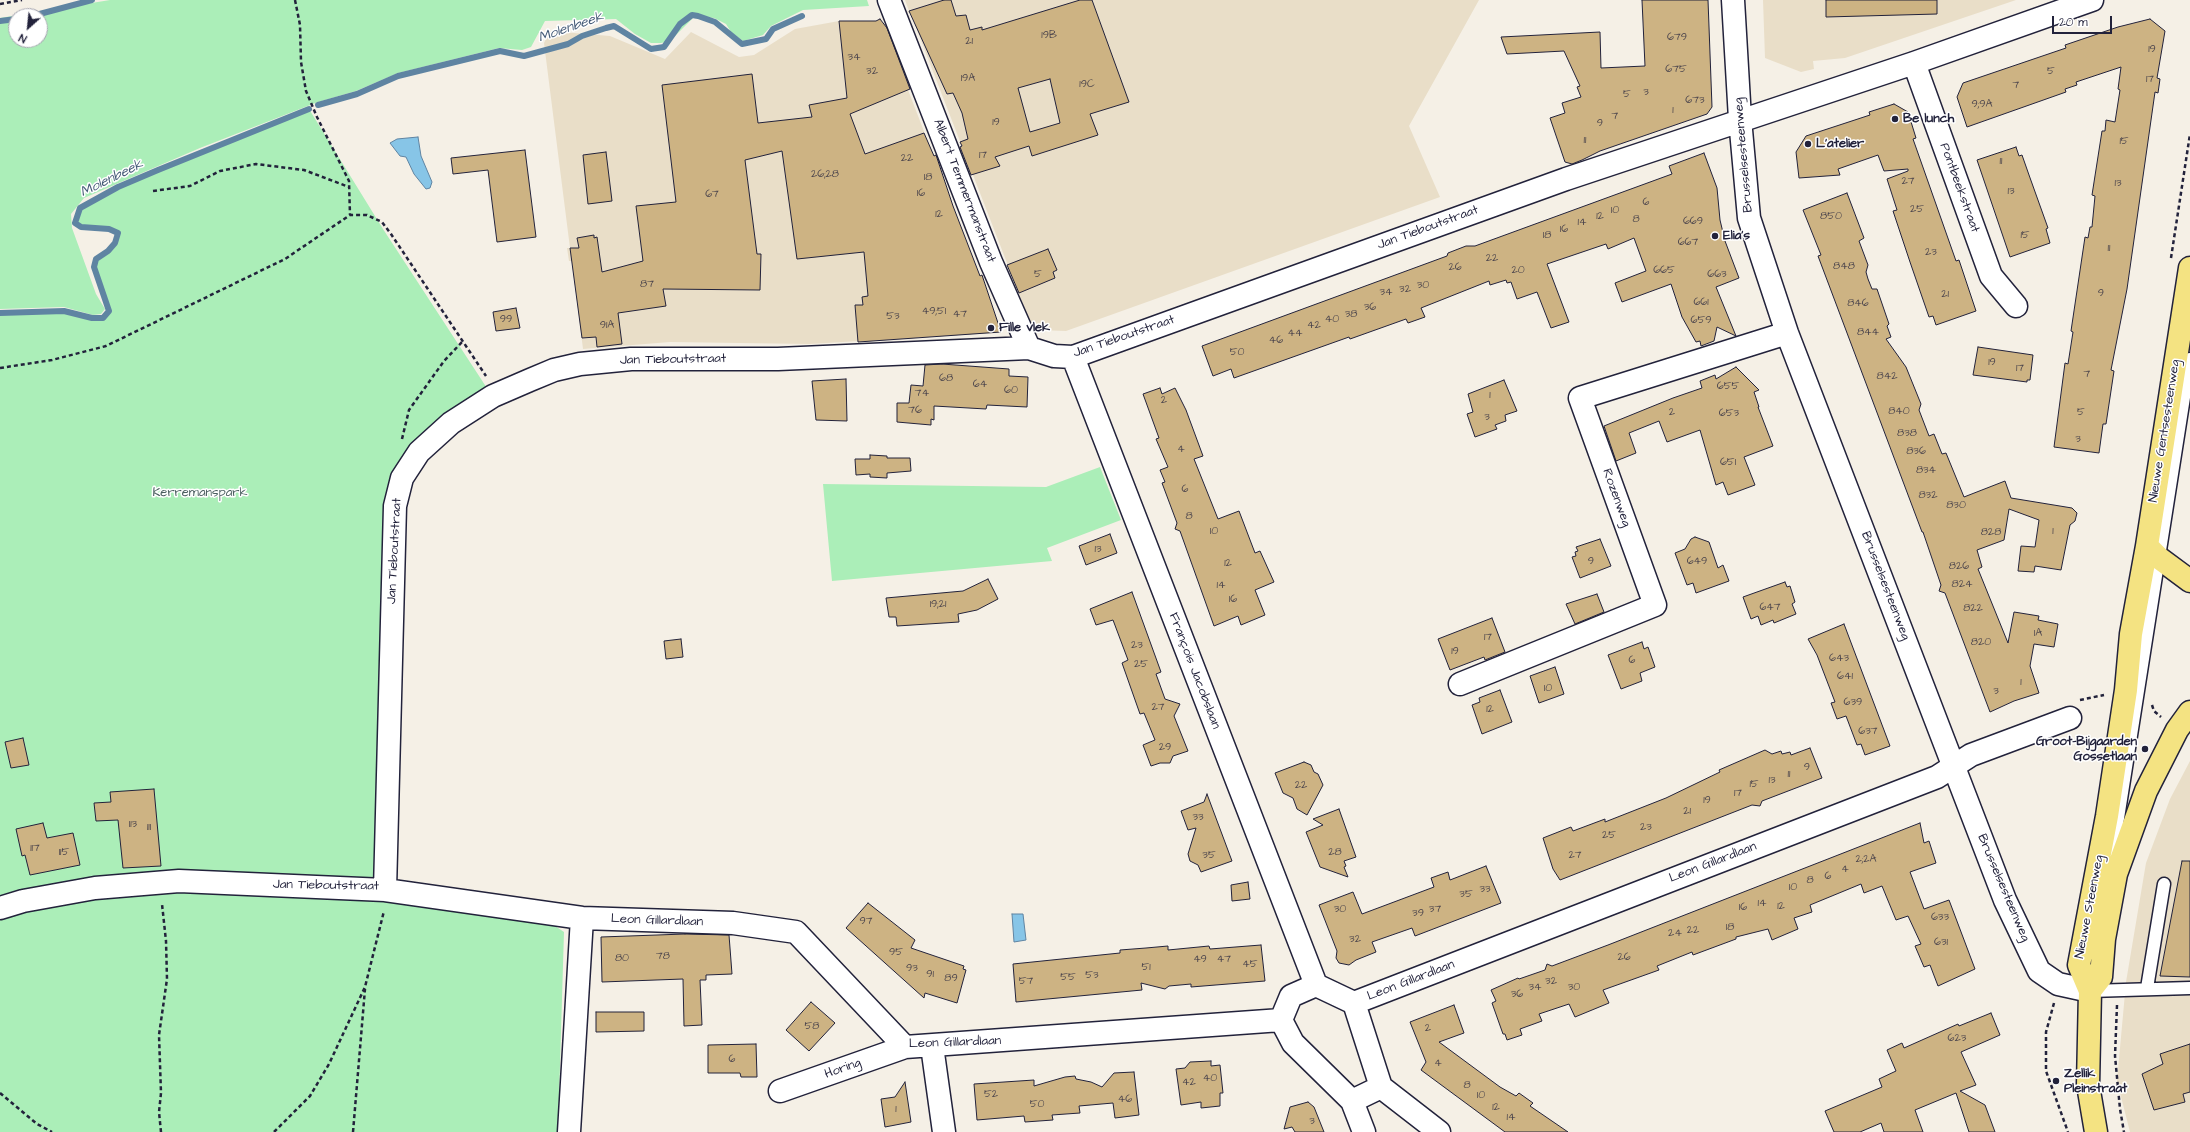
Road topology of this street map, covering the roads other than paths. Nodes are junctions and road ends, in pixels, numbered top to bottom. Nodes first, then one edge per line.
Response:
1 (888, 0) edge
2 (1733, 0) edge
3 (2092, 0) edge
4 (1914, 63) junction
5 (1740, 119) junction
6 (2190, 268) edge
7 (2016, 306) dead end
8 (2186, 322) edge
9 (1787, 332) junction
10 (1029, 348) junction
11 (1073, 356) junction
12 (2190, 359) edge
13 (2153, 552) junction
14 (2190, 581) edge
15 (1460, 684) dead end
16 (2190, 712) edge
17 (2070, 718) road end
18 (1954, 765) junction
19 (2116, 874) junction
20 (2164, 884) dead end
21 (385, 890) junction
22 (0, 908) edge
23 (582, 918) junction
24 (1316, 985) junction
25 (2147, 988) junction
26 (2190, 988) edge
27 (2090, 991) junction
28 (1354, 1003) junction
29 (1281, 1020) junction
30 (932, 1046) junction
31 (905, 1047) junction
32 (1381, 1087) junction
33 (780, 1091) dead end
34 (1352, 1101) junction
35 (569, 1132) edge
36 (944, 1132) edge
37 (1364, 1132) edge
38 (1439, 1132) edge
39 (2096, 1132) edge

1 - 10 street, Albert Temmermanstraat
2 - 5 street, Brusselsesteenweg
3 - 4 street
4 - 5 street
4 - 7 street, Pontbeekstraat
5 - 9 street, Brusselsesteenweg
5 - 11 street, Jan Tieboutstraat
6 - 8 main road, Nieuwe Gentsesteenweg
8 - 13 main road, Nieuwe Gentsesteenweg
9 - 15 street, Rozenweg
9 - 18 street, Brusselsesteenweg
10 - 11 street, Jan Tieboutstraat
10 - 21 street, Jan Tieboutstraat
11 - 24 street, François Jacobslaan
12 - 13 lane
13 - 14 main road
13 - 19 lane
13 - 27 main road, Nieuwe Steenweg
16 - 19 main road, Nieuwe Steenweg
17 - 18 street, Leon Gillardlaan
18 - 27 street, Brusselsesteenweg
18 - 28 street, Leon Gillardlaan
19 - 27 main road, Nieuwe Steenweg
20 - 25 lane
21 - 22 street, Jan Tieboutstraat
21 - 23 street, Leon Gillardlaan
23 - 31 street, Leon Gillardlaan
23 - 35 street
24 - 28 street
24 - 29 street
25 - 26 lane
25 - 27 lane
27 - 39 main road
28 - 32 street
29 - 30 street, Leon Gillardlaan
29 - 34 street
30 - 31 street, Leon Gillardlaan
30 - 36 street
31 - 33 street, Horing
32 - 34 street
32 - 38 street
34 - 37 street

